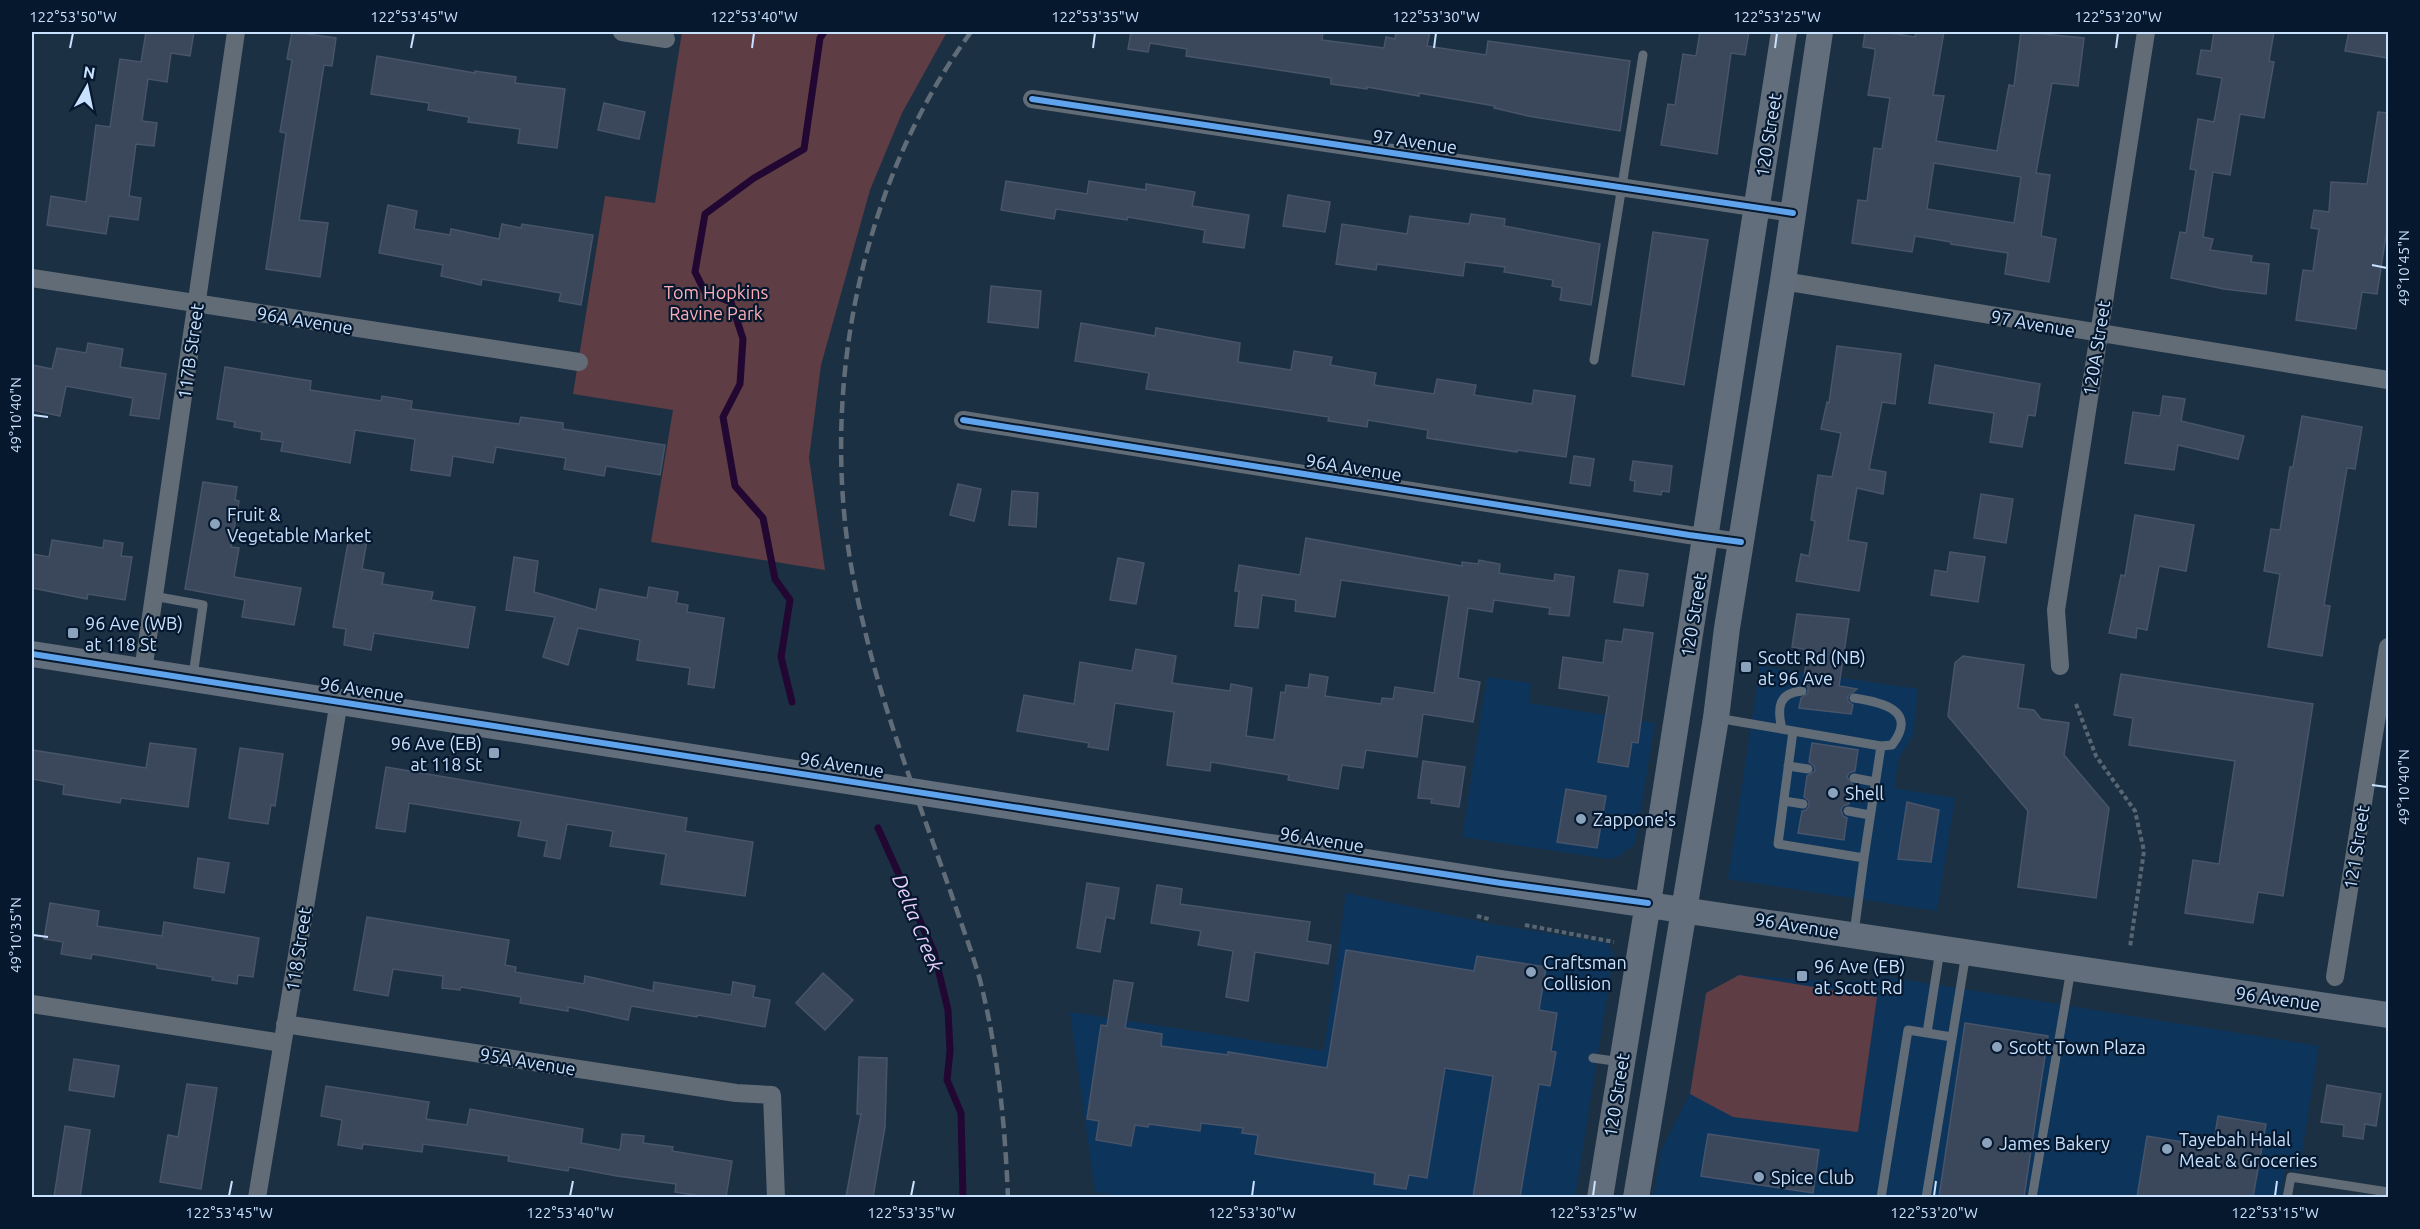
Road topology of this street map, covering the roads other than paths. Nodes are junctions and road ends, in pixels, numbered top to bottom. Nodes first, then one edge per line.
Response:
1 (236, 32) edge
2 (622, 32) edge
3 (1784, 32) edge
4 (1820, 32) edge
5 (2146, 32) edge
6 (666, 39) dead end
7 (1642, 55) dead end
8 (1032, 99) dead end
9 (1622, 187) junction
10 (1757, 207) junction
11 (1793, 213) junction
12 (32, 278) edge
13 (1784, 281) junction
14 (197, 303) junction
15 (2098, 333) junction
16 (1594, 360) dead end
17 (579, 362) dead end
18 (2388, 380) edge
19 (963, 420) dead end
20 (1705, 538) junction
21 (1741, 542) junction
22 (153, 596) junction
23 (2388, 646) edge
24 (32, 654) edge
25 (2060, 666) dead end
26 (143, 671) junction
27 (193, 678) junction
28 (1802, 691) dead end
29 (1854, 698) dead end
30 (339, 701) junction
31 (2383, 709) edge
32 (1716, 718) junction
33 (1782, 729) junction
34 (1793, 731) junction
35 (1881, 746) junction
36 (1788, 766) junction
37 (1808, 769) dead end
38 (1854, 778) dead end
39 (1875, 782) junction
40 (1784, 801) junction
41 (1803, 804) dead end
42 (1848, 811) dead end
43 (1870, 815) junction
44 (1864, 858) junction
45 (1648, 903) junction
46 (1684, 909) junction
47 (1854, 934) junction
48 (1941, 947) junction
49 (1966, 951) junction
50 (2072, 967) junction
51 (2335, 977) dead end
52 (32, 1004) edge
53 (2388, 1015) edge
54 (285, 1024) junction
55 (1927, 1033) junction
56 (1952, 1037) junction
57 (282, 1043) junction
58 (1593, 1058) dead end
59 (1621, 1062) junction
60 (2388, 1192) edge
61 (256, 1197) edge
62 (776, 1197) edge
63 (1600, 1197) edge
64 (1636, 1197) edge
65 (1881, 1197) edge
66 (1926, 1197) edge
67 (2032, 1197) edge
68 (2287, 1197) edge

1 - 14 street, 117B Street
2 - 6 street
3 - 10 main road, 120 Street
4 - 11 main road, 120 Street
5 - 15 street, 120A Street
7 - 9 lane
8 - 9 street, 97 Avenue
9 - 10 street, 97 Avenue
9 - 16 lane
10 - 11 street, 97 Avenue
10 - 20 main road, 120 Street
11 - 13 main road, 120 Street
12 - 14 street, 96A Avenue
13 - 15 street, 97 Avenue
13 - 21 main road, 120 Street
14 - 17 street, 96A Avenue
14 - 22 street, 117B Street
15 - 18 street, 97 Avenue
15 - 25 street, 120A Street
19 - 20 street, 96A Avenue
20 - 21 street, 96A Avenue
20 - 45 main road, 120 Street
21 - 32 main road, 120 Street
22 - 26 street, 117B Street
22 - 27 lane
23 - 31 street, 121 Street
24 - 26 main road, 96 Avenue
26 - 27 main road, 96 Avenue
27 - 30 main road, 96 Avenue
28 - 33 lane
29 - 35 lane
30 - 45 main road, 96 Avenue
30 - 54 street, 118 Street
31 - 51 street, 121 Street
32 - 33 lane
32 - 46 main road, 120 Street
33 - 34 lane
34 - 35 lane
34 - 36 lane
35 - 39 lane
36 - 37 lane
36 - 40 lane
38 - 39 lane
39 - 43 lane
40 - 41 lane
40 - 44 lane
42 - 43 lane
43 - 44 lane
44 - 47 lane
45 - 46 main road, 96 Avenue
45 - 59 main road, 120 Street
46 - 47 main road, 96 Avenue
46 - 64 main road, 120 Street
47 - 48 main road, 96 Avenue
48 - 49 main road, 96 Avenue
48 - 55 lane
49 - 50 main road, 96 Avenue
49 - 56 lane
50 - 53 main road, 96 Avenue
50 - 67 lane
52 - 57 street
54 - 57 street, 118 Street
54 - 62 street, 95A Avenue
55 - 56 lane
55 - 65 lane
56 - 66 lane
57 - 61 street, 118 Street
58 - 59 lane
59 - 63 main road, 120 Street
60 - 68 lane

